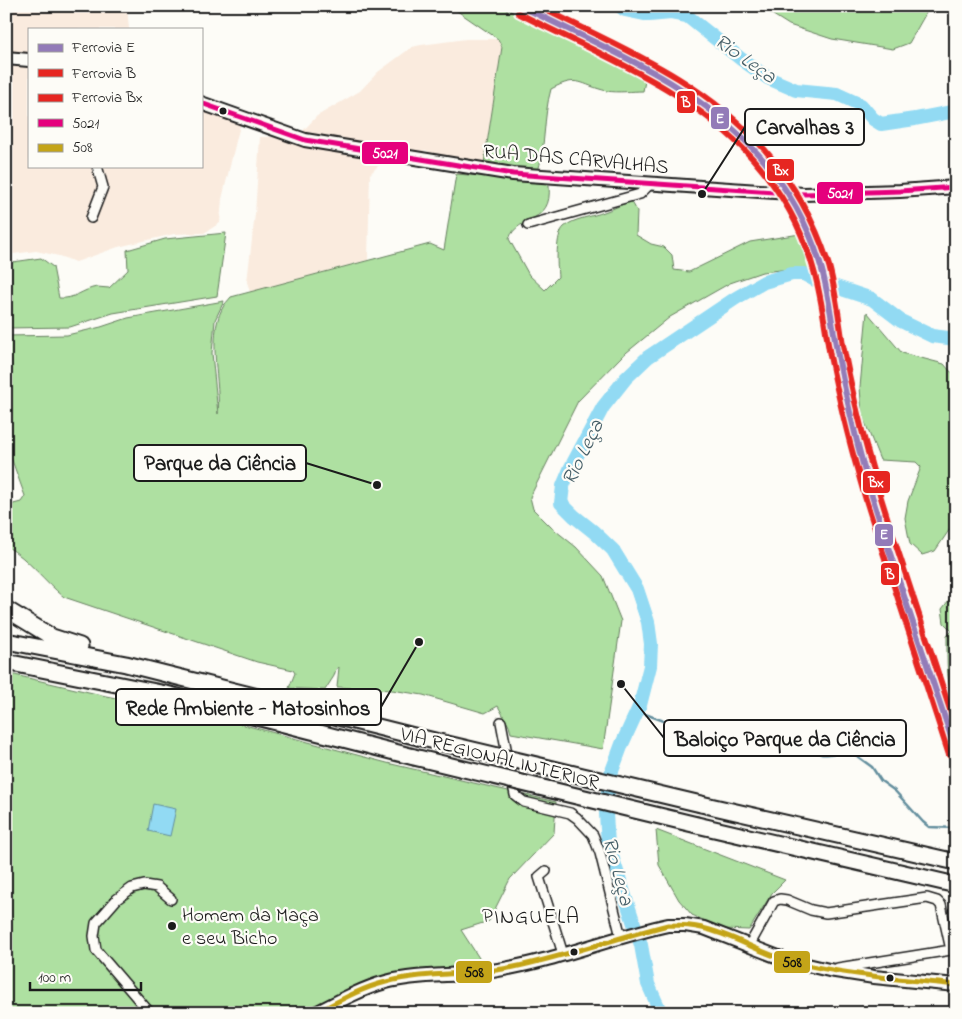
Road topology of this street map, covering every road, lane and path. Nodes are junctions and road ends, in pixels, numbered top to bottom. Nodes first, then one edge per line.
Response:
1 (6, 58) edge
2 (28, 60) edge
3 (202, 103) edge
4 (98, 168) edge
5 (649, 184) junction
6 (956, 187) edge
7 (91, 218) dead end
8 (528, 225) dead end
9 (6, 609) edge
10 (6, 636) edge
11 (6, 641) edge
12 (33, 645) junction
13 (6, 656) edge
14 (6, 662) edge
15 (126, 664) junction
16 (29, 667) junction
17 (501, 722) dead end
18 (956, 862) edge
19 (546, 871) dead end
20 (956, 885) edge
21 (171, 900) dead end
22 (623, 937) junction
23 (749, 946) junction
24 (563, 954) junction
25 (829, 970) junction
26 (956, 985) edge
27 (150, 1013) edge
28 (316, 1013) edge

1 - 2 street
3 - 5 street, RUA DAS CARVALHAS
4 - 7 street
5 - 6 street, RUA DAS CARVALHAS
5 - 8 street
9 - 15 highway
10 - 12 highway
11 - 12 highway, VIA REGIONAL INTERIOR
12 - 15 highway, VIA REGIONAL INTERIOR
13 - 16 highway
14 - 16 highway, VIA REGIONAL INTERIOR
15 - 18 highway, VIA REGIONAL INTERIOR, bridge
16 - 20 highway, VIA REGIONAL INTERIOR, bridge
17 - 22 street
19 - 24 street
21 - 27 street
22 - 23 street
22 - 24 street
23 - 25 street
23 - 25 street
24 - 28 street
25 - 26 street

